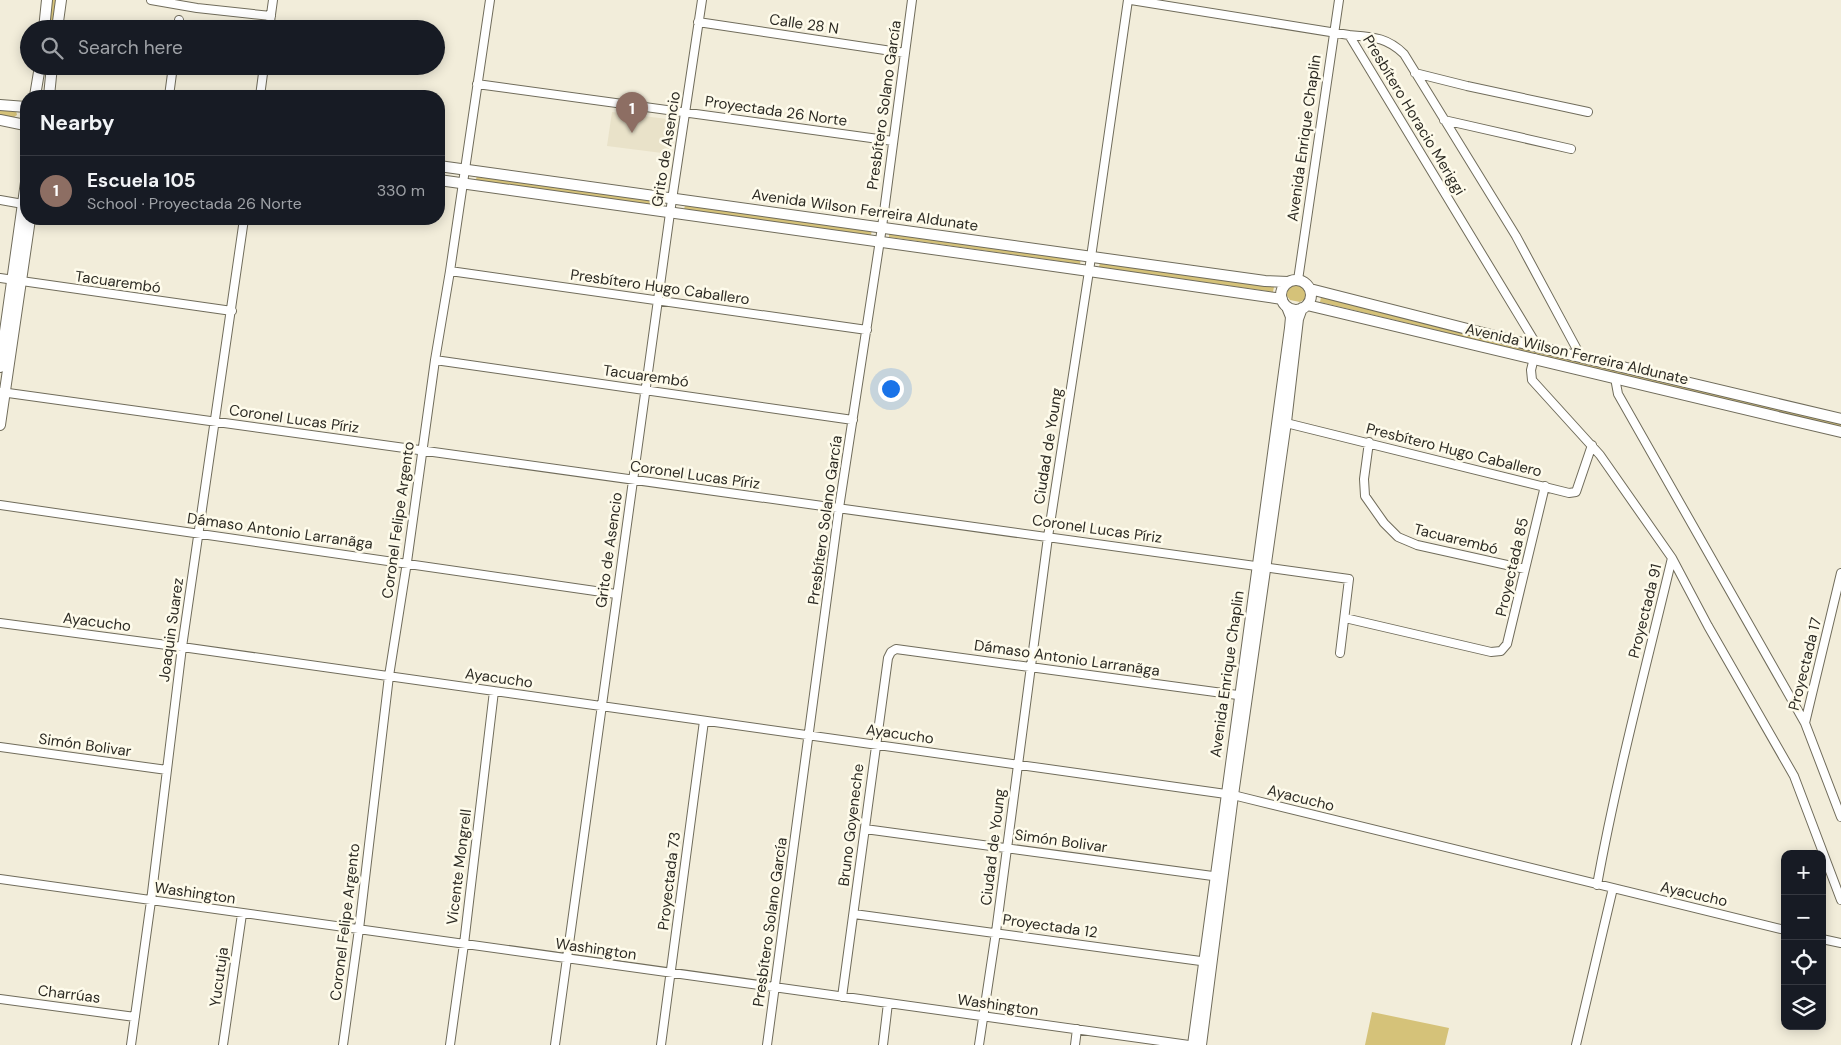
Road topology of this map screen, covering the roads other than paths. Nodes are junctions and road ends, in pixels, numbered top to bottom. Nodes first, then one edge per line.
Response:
1 (47, 0) edge
2 (61, 0) edge
3 (151, 0) edge
4 (273, 0) edge
5 (490, 0) edge
6 (702, 0) edge
7 (912, 0) edge
8 (1129, 0) edge
9 (1339, 0) edge
10 (197, 4) edge
11 (271, 16) junction
12 (45, 20) edge
13 (58, 20) edge
14 (270, 20) edge
15 (698, 22) junction
16 (1334, 31) junction
17 (1349, 35) junction
18 (905, 53) junction
19 (1416, 73) junction
20 (38, 75) edge
21 (51, 75) edge
22 (172, 75) edge
23 (263, 75) edge
24 (477, 84) junction
25 (36, 90) edge
26 (50, 90) edge
27 (170, 90) edge
28 (261, 90) edge
29 (0, 104) edge
30 (20, 107) edge
31 (685, 112) junction
32 (1588, 112) dead end
33 (0, 120) edge
34 (1444, 120) junction
35 (20, 125) edge
36 (893, 141) junction
37 (1571, 149) dead end
38 (445, 167) edge
39 (464, 169) junction
40 (445, 181) edge
41 (462, 183) junction
42 (672, 199) junction
43 (0, 200) edge
44 (20, 203) edge
45 (670, 213) junction
46 (21, 225) edge
47 (29, 225) edge
48 (243, 225) edge
49 (882, 228) junction
50 (880, 241) junction
51 (1091, 257) junction
52 (450, 271) junction
53 (1089, 271) junction
54 (0, 278) edge
55 (16, 281) junction
56 (1293, 281) junction
57 (1310, 290) junction
58 (658, 300) junction
59 (1284, 303) junction
60 (1304, 307) junction
61 (232, 311) junction
62 (867, 330) junction
63 (1538, 347) junction
64 (1580, 356) junction
65 (1534, 358) junction
66 (434, 360) junction
67 (0, 367) edge
68 (1615, 378) junction
69 (646, 390) junction
70 (2, 392) edge
71 (1841, 419) edge
72 (853, 420) junction
73 (215, 422) junction
74 (1282, 422) junction
75 (0, 425) edge
76 (1841, 432) edge
77 (1369, 442) junction
78 (1592, 445) junction
79 (422, 452) junction
80 (633, 480) junction
81 (1545, 486) junction
82 (0, 505) edge
83 (839, 508) junction
84 (200, 534) junction
85 (1048, 537) junction
86 (1672, 558) junction
87 (407, 562) junction
88 (1261, 566) junction
89 (1525, 570) junction
90 (1841, 572) edge
91 (616, 594) junction
92 (1345, 618) junction
93 (0, 623) edge
94 (182, 647) junction
95 (1340, 653) dead end
96 (888, 658) joint
97 (1030, 667) junction
98 (389, 676) junction
99 (494, 691) junction
100 (1243, 696) junction
101 (601, 706) junction
102 (704, 721) junction
103 (1805, 723) junction
104 (810, 735) junction
105 (876, 745) junction
106 (0, 747) edge
107 (1018, 765) junction
108 (167, 770) junction
109 (1230, 795) junction
110 (1841, 817) edge
111 (865, 828) junction
112 (1007, 847) junction
113 (1219, 877) junction
114 (0, 879) edge
115 (1597, 884) junction
116 (1613, 888) junction
117 (1841, 900) edge
118 (151, 901) junction
119 (242, 914) junction
120 (854, 914) junction
121 (359, 929) junction
122 (1781, 929) edge
123 (996, 932) junction
124 (1826, 940) edge
125 (1841, 943) edge
126 (464, 944) junction
127 (566, 959) junction
128 (1208, 962) junction
129 (671, 973) junction
130 (775, 988) junction
131 (842, 997) junction
132 (0, 999) edge
133 (888, 1003) junction
134 (982, 1016) junction
135 (135, 1017) junction
136 (1077, 1030) junction
137 (131, 1045) edge
138 (223, 1045) edge
139 (343, 1045) edge
140 (450, 1045) edge
141 (555, 1045) edge
142 (661, 1045) edge
143 (767, 1045) edge
144 (883, 1045) edge
145 (979, 1045) edge
146 (1075, 1045) edge
147 (1191, 1045) edge
148 (1201, 1045) edge
149 (1576, 1045) edge

1 - 12 street
2 - 13 street
3 - 10 street
4 - 11 street
5 - 24 street, Coronel Felipe Argento
6 - 15 street, Grito de Asencio
7 - 18 street, Presbítero Solano García
8 - 16 street, Presbítero Horacio Meriggi
8 - 51 street, Ciudad de Young
9 - 16 street, Avenida Enrique Chaplin
10 - 11 street
11 - 14 street
15 - 18 street, Calle 28 N
15 - 31 street, Grito de Asencio
16 - 17 street, Presbítero Horacio Meriggi
16 - 56 street, Avenida Enrique Chaplin
17 - 19 street
17 - 63 street, Presbítero Horacio Meriggi
18 - 36 street, Presbítero Solano García
19 - 32 street
19 - 34 street
20 - 25 street
21 - 26 street
22 - 27 street
23 - 28 street
24 - 31 street, Proyectada 26 Norte
24 - 39 street, Coronel Felipe Argento
29 - 30 street
31 - 36 street, Proyectada 26 Norte
31 - 42 street, Grito de Asencio
33 - 35 street
34 - 37 street
34 - 64 street
36 - 49 street, Presbítero Solano García
38 - 39 street, Avenida Wilson Ferreira Aldunate
39 - 41 street, Coronel Felipe Argento
39 - 42 street, Avenida Wilson Ferreira Aldunate
40 - 41 street, Avenida Wilson Ferreira Aldunate
41 - 45 street, Avenida Wilson Ferreira Aldunate
41 - 52 street, Coronel Felipe Argento
42 - 45 street, Grito de Asencio
42 - 49 street, Avenida Wilson Ferreira Aldunate
43 - 44 street
45 - 50 street, Avenida Wilson Ferreira Aldunate
45 - 58 street, Grito de Asencio
46 - 55 street
47 - 55 street
48 - 61 street, Joaquin Suarez
49 - 50 street, Presbítero Solano García
49 - 51 street, Avenida Wilson Ferreira Aldunate
50 - 53 street, Avenida Wilson Ferreira Aldunate
50 - 62 street, Presbítero Solano García
51 - 53 street, Ciudad de Young
51 - 56 street, Avenida Wilson Ferreira Aldunate
52 - 58 street, Presbítero Hugo Caballero
52 - 66 street, Coronel Felipe Argento
53 - 59 street, Avenida Wilson Ferreira Aldunate
53 - 85 street, Ciudad de Young
54 - 55 street, Tacuarembó
55 - 61 street, Tacuarembó
55 - 67 street
55 - 70 street
56 - 57 street
56 - 59 street
57 - 60 street
57 - 63 street, Avenida Wilson Ferreira Aldunate
58 - 62 street, Presbítero Hugo Caballero
58 - 69 street, Grito de Asencio
59 - 60 street
59 - 74 street, Avenida Enrique Chaplin
60 - 65 street, Avenida Wilson Ferreira Aldunate
60 - 74 street, Avenida Enrique Chaplin
61 - 73 street, Joaquin Suarez
62 - 72 street, Presbítero Solano García
63 - 64 street, Avenida Wilson Ferreira Aldunate
64 - 71 street, Avenida Wilson Ferreira Aldunate
65 - 68 street, Avenida Wilson Ferreira Aldunate
65 - 78 street, Proyectada 91
66 - 69 street, Tacuarembó
66 - 79 street, Coronel Felipe Argento
68 - 76 street, Avenida Wilson Ferreira Aldunate
68 - 103 street
69 - 72 street, Tacuarembó
69 - 80 street, Grito de Asencio
70 - 73 street, Coronel Lucas Píriz
70 - 75 street
72 - 83 street, Presbítero Solano García
73 - 79 street, Coronel Lucas Píriz
73 - 84 street, Joaquin Suarez
74 - 77 street, Presbítero Hugo Caballero
74 - 88 street, Avenida Enrique Chaplin
77 - 81 street, Presbítero Hugo Caballero
77 - 89 street, Tacuarembó
78 - 81 street, Presbítero Hugo Caballero
78 - 86 street, Proyectada 91
79 - 80 street, Coronel Lucas Píriz
79 - 87 street, Coronel Felipe Argento
80 - 83 street, Coronel Lucas Píriz
80 - 91 street, Grito de Asencio
81 - 89 street, Proyectada 85
82 - 84 street, Dámaso Antonio Larranãga
83 - 85 street, Coronel Lucas Píriz
83 - 104 street, Presbítero Solano García
84 - 87 street, Dámaso Antonio Larranãga
84 - 94 street, Joaquin Suarez
85 - 88 street, Coronel Lucas Píriz
85 - 97 street, Ciudad de Young
86 - 115 street, Proyectada 91
86 - 117 street
87 - 91 street, Dámaso Antonio Larranãga
87 - 98 street, Coronel Felipe Argento
88 - 92 street, Coronel Lucas Píriz
88 - 100 street, Avenida Enrique Chaplin
89 - 92 street, Proyectada 85
90 - 103 street, Proyectada 17
91 - 101 street, Grito de Asencio
92 - 95 street, Coronel Lucas Píriz
93 - 94 street, Ayacucho
94 - 98 street, Ayacucho
94 - 108 street, Joaquin Suarez
96 - 97 street, Dámaso Antonio Larranãga
96 - 105 street, Bruno Goyeneche
97 - 100 street, Dámaso Antonio Larranãga
97 - 107 street, Ciudad de Young
98 - 99 street, Ayacucho
98 - 121 street, Coronel Felipe Argento
99 - 101 street, Ayacucho
99 - 126 street, Vicente Mongrell
100 - 109 street, Avenida Enrique Chaplin
101 - 102 street, Ayacucho
101 - 127 street, Grito de Asencio
102 - 104 street, Ayacucho
102 - 129 street, Proyectada 73
103 - 110 street, Proyectada 17
104 - 105 street, Ayacucho
104 - 130 street, Presbítero Solano García
105 - 107 street, Ayacucho
105 - 111 street, Bruno Goyeneche
106 - 108 street, Simón Bolivar
107 - 109 street, Ayacucho
107 - 112 street, Ciudad de Young
108 - 118 street, Joaquin Suarez
109 - 113 street, Avenida Enrique Chaplin
109 - 115 street, Ayacucho
111 - 112 street, Simón Bolivar
111 - 120 street, Bruno Goyeneche
112 - 113 street, Simón Bolivar
112 - 123 street, Ciudad de Young
113 - 128 street, Avenida Enrique Chaplin
114 - 118 street, Washington
115 - 116 street, Ayacucho
116 - 122 street, Ayacucho
116 - 149 street
118 - 119 street, Washington
118 - 135 street, Joaquin Suarez
119 - 121 street, Washington
119 - 138 street, Yucutuja
120 - 123 street, Proyectada 12
120 - 131 street, Bruno Goyeneche
121 - 126 street, Washington
121 - 139 street, Coronel Felipe Argento
123 - 128 street, Proyectada 12
123 - 134 street, Ciudad de Young
124 - 125 street
126 - 127 street, Washington
126 - 140 street, Vicente Mongrell
127 - 129 street, Washington
127 - 141 street, Grito de Asencio
128 - 147 street, Avenida Enrique Chaplin
128 - 148 street, Avenida Enrique Chaplin
129 - 130 street, Washington
129 - 142 street, Proyectada 73
130 - 131 street, Washington
130 - 143 street, Presbítero Solano García
131 - 133 street, Washington
132 - 135 street, Charrúas
133 - 134 street, Washington
133 - 144 street
134 - 136 street, Washington
134 - 145 street, Ciudad de Young
135 - 137 street, Joaquin Suarez
136 - 146 street
136 - 147 street, Washington

